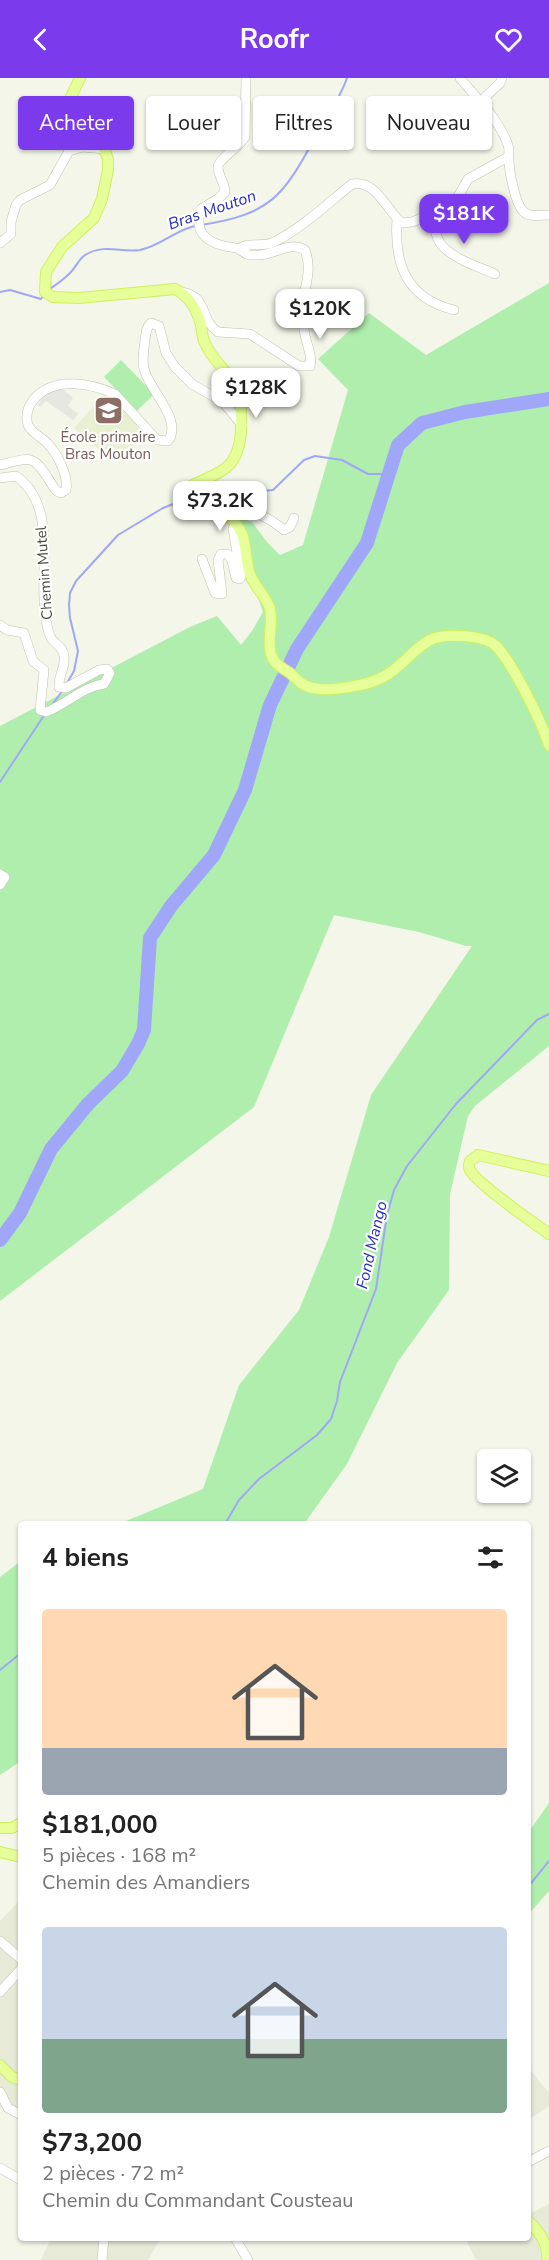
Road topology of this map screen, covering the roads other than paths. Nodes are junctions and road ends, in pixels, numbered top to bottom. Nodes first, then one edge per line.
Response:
1 (80, 78) edge
2 (246, 78) edge
3 (460, 78) edge
4 (502, 78) edge
5 (71, 96) edge
6 (475, 96) edge
7 (486, 96) edge
8 (492, 117) edge
9 (72, 150) edge
10 (106, 150) edge
11 (508, 157) junction
12 (432, 215) junction
13 (549, 215) edge
14 (397, 219) junction
15 (0, 243) edge
16 (239, 249) junction
17 (495, 274) dead end
18 (181, 292) junction
19 (454, 310) dead end
20 (242, 425) junction
21 (0, 465) edge
22 (0, 478) edge
23 (220, 511) junction
24 (294, 518) dead end
25 (238, 527) junction
26 (202, 559) dead end
27 (0, 625) edge
28 (549, 745) edge
29 (0, 874) edge
30 (0, 885) edge
31 (549, 1171) edge
32 (549, 1234) edge
33 (18, 1825) edge
34 (0, 1828) edge
35 (0, 1852) edge
36 (18, 1856) edge
37 (0, 1941) edge
38 (18, 1956) edge
39 (18, 1972) edge
40 (0, 1992) edge
41 (0, 2066) edge
42 (18, 2079) edge
43 (0, 2092) edge
44 (18, 2114) edge
45 (549, 2151) edge
46 (531, 2160) edge
47 (0, 2168) edge
48 (18, 2178) edge
49 (531, 2224) edge
50 (104, 2241) edge
51 (237, 2241) edge
52 (102, 2260) edge
53 (248, 2260) edge
54 (547, 2260) edge

1 - 5 main road
2 - 16 street
3 - 6 street
4 - 7 street
8 - 11 street
9 - 15 street
10 - 18 main road
11 - 12 street
11 - 13 street
12 - 14 street
12 - 17 street
14 - 16 street
14 - 19 street
16 - 18 street
18 - 20 main road
20 - 21 street
20 - 23 main road
22 - 27 street, Chemin Mutel
23 - 24 street
23 - 25 main road
25 - 26 street
25 - 28 main road
29 - 30 street
31 - 32 main road
33 - 34 main road
35 - 36 main road
37 - 38 street
39 - 40 street
41 - 42 main road
43 - 44 street
45 - 46 street
47 - 48 street
49 - 54 main road
50 - 52 street
51 - 53 street

